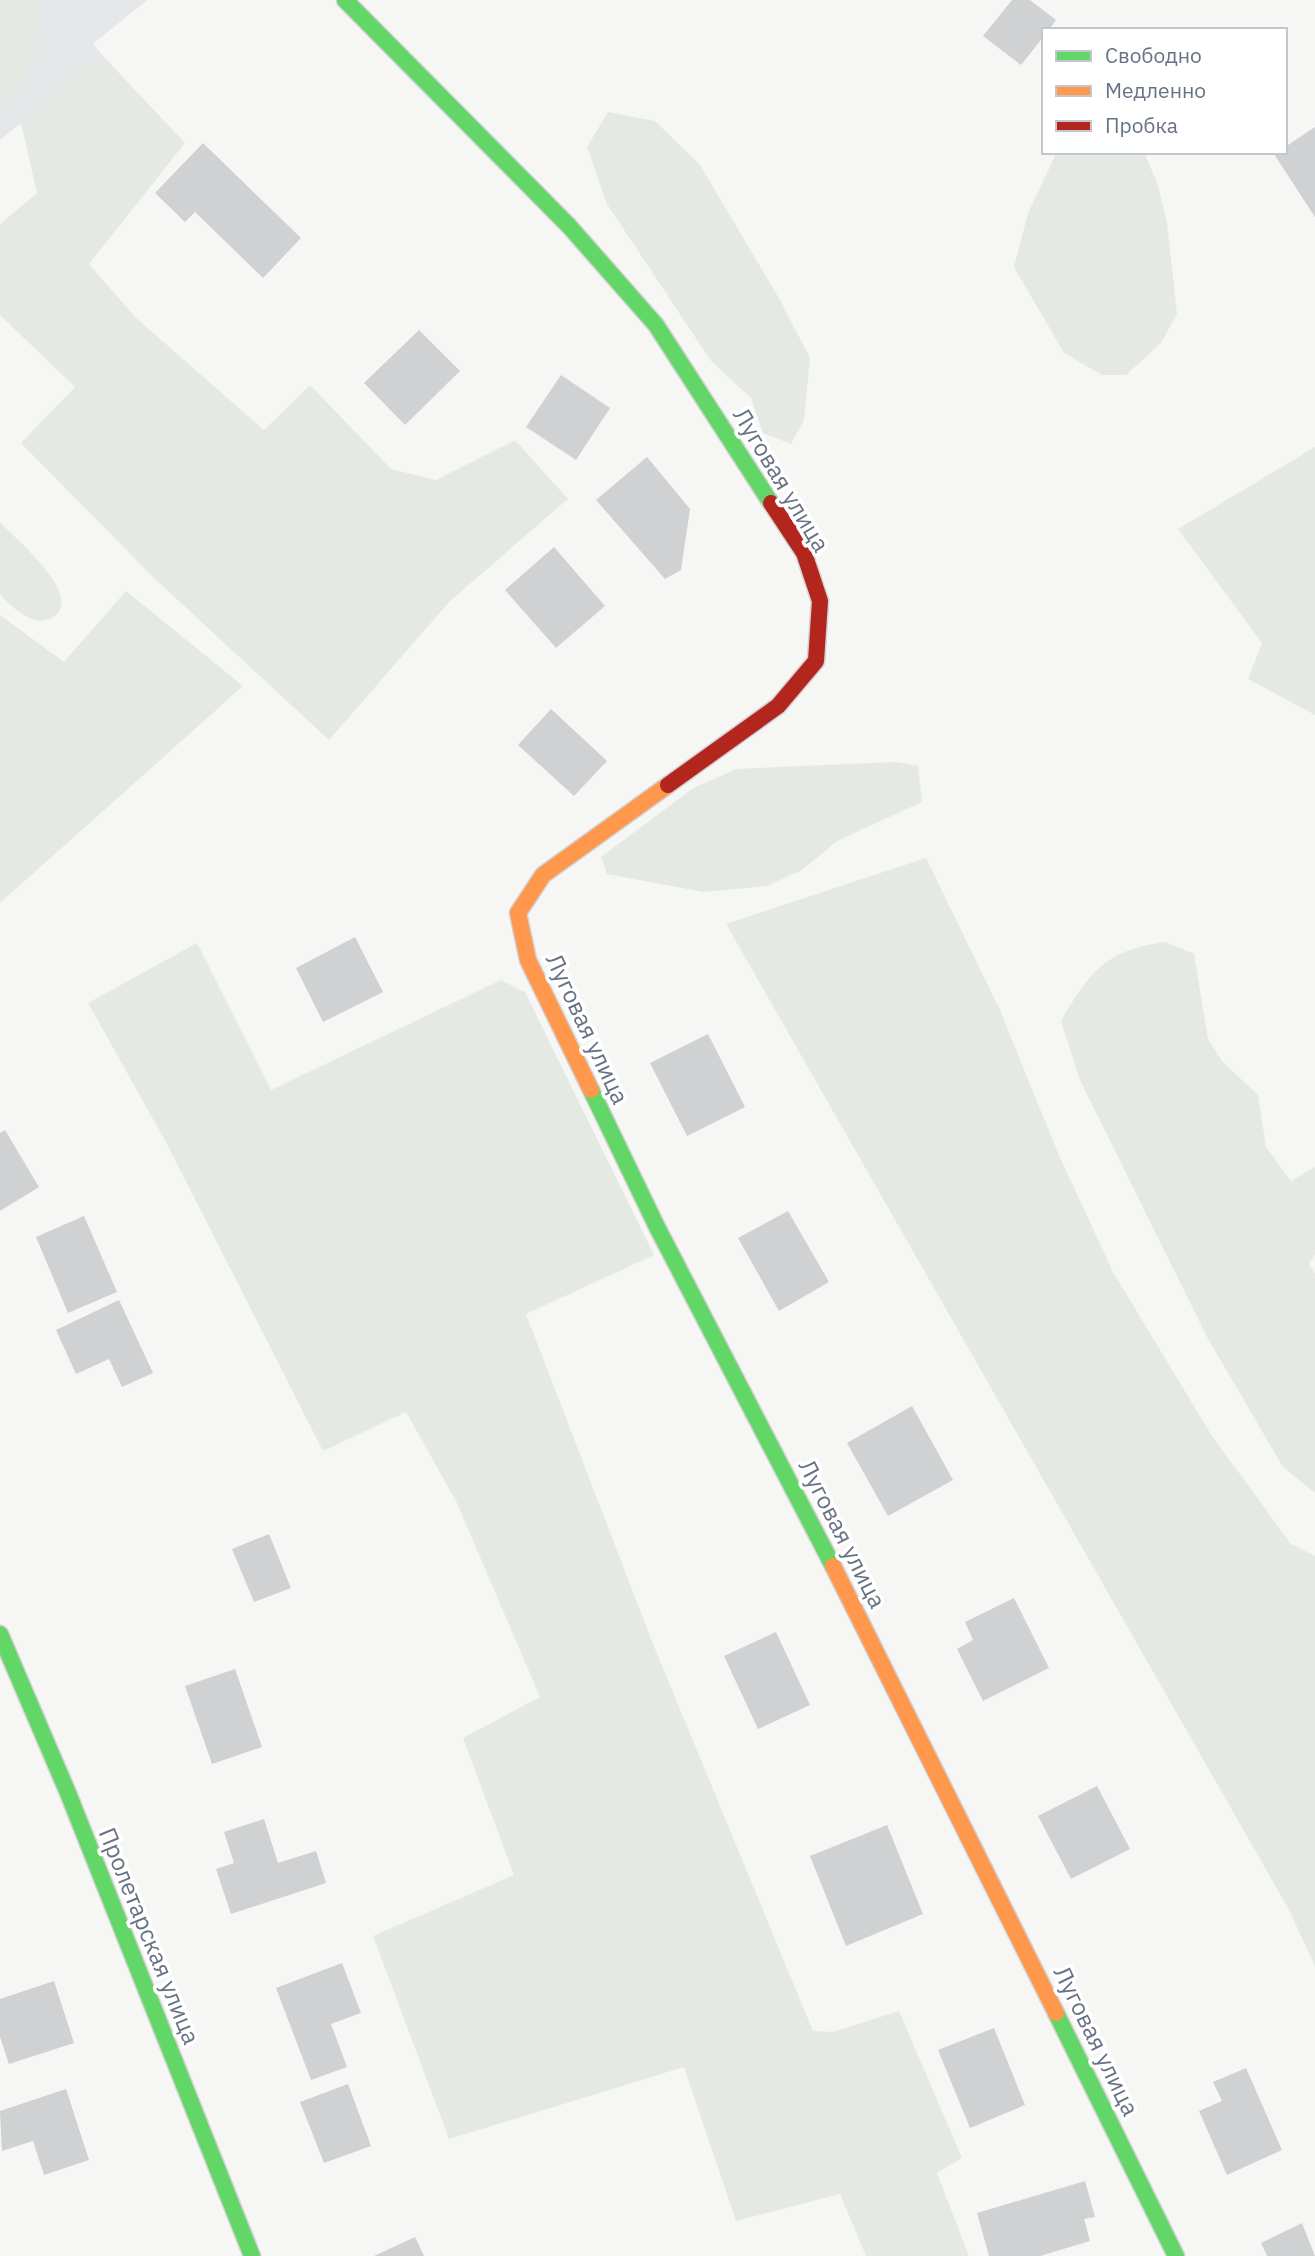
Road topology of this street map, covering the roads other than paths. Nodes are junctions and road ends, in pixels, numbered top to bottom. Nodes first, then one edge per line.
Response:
1 (345, 0) edge
2 (0, 1634) edge
3 (252, 2256) edge
4 (1176, 2256) edge

1 - 4 street, Луговая улица
2 - 3 street, Пролетарская улица

